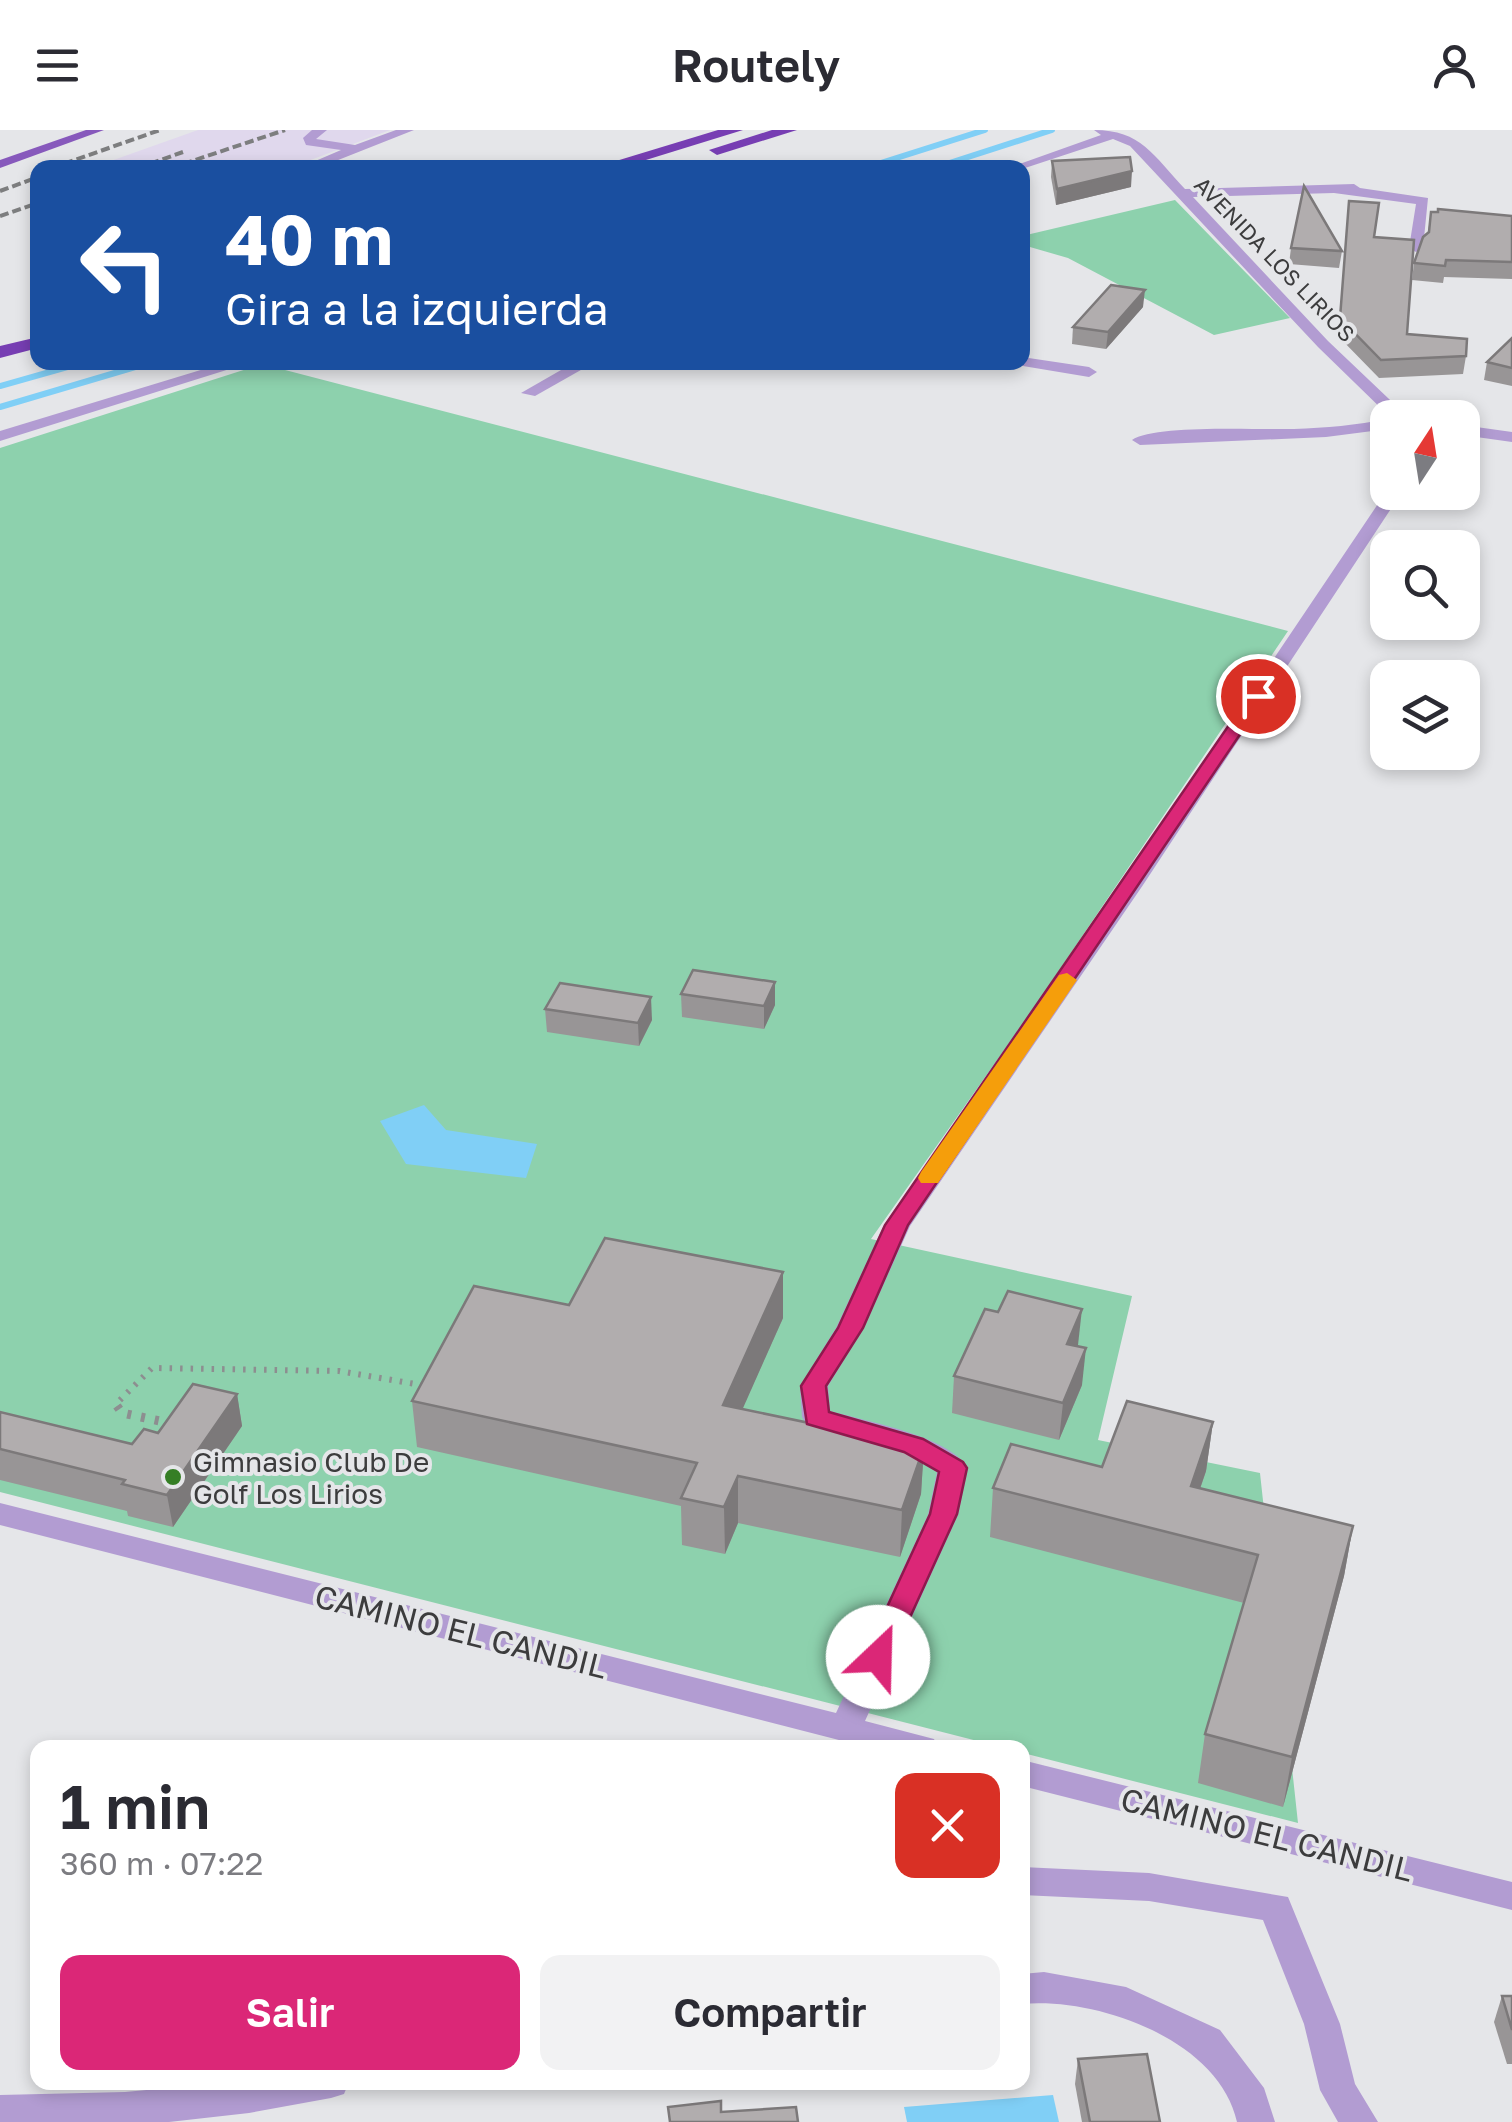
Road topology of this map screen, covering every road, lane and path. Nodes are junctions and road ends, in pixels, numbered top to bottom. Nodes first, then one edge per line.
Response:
1 (98, 130) edge
2 (320, 130) edge
3 (408, 130) edge
4 (736, 130) edge
5 (789, 130) edge
6 (1115, 132) edge
7 (358, 148) junction
8 (326, 160) edge
9 (629, 160) edge
10 (684, 160) edge
11 (1030, 162) edge
12 (0, 164) edge
13 (1354, 188) dead end
14 (1336, 189) junction
15 (1182, 193) junction
16 (1416, 248) edge
17 (30, 326) edge
18 (0, 334) edge
19 (30, 344) edge
20 (0, 352) edge
21 (1030, 363) edge
22 (219, 370) edge
23 (573, 370) edge
24 (1089, 372) dead end
25 (530, 393) dead end
26 (1383, 400) edge
27 (1370, 426) edge
28 (1480, 433) edge
29 (0, 436) edge
30 (1512, 438) edge
31 (1140, 440) dead end
32 (1382, 510) edge
33 (432, 1387) edge
34 (189, 1429) edge
35 (0, 1514) edge
36 (846, 1728) junction
37 (892, 1740) edge
38 (1030, 1775) edge
39 (1030, 1881) edge
40 (1512, 1896) edge
41 (1030, 1988) edge
42 (297, 2090) edge
43 (0, 2112) edge
44 (1256, 2122) edge
45 (1359, 2122) edge

1 - 12 main road
2 - 7 street
3 - 7 street
4 - 9 highway
5 - 10 highway
6 - 11 street
6 - 15 street, AVENIDA LOS LIRIOS
7 - 8 street
13 - 14 street
14 - 15 street
14 - 16 street
15 - 26 street, AVENIDA LOS LIRIOS
17 - 18 highway
19 - 20 highway
21 - 24 street
22 - 29 street
23 - 25 street
27 - 31 street
28 - 30 street
32 - 36 street
33 - 34 path
35 - 36 street, CAMINO EL CANDIL
36 - 37 street, CAMINO EL CANDIL
38 - 40 street, CAMINO EL CANDIL
39 - 45 street
41 - 44 street
42 - 43 street

